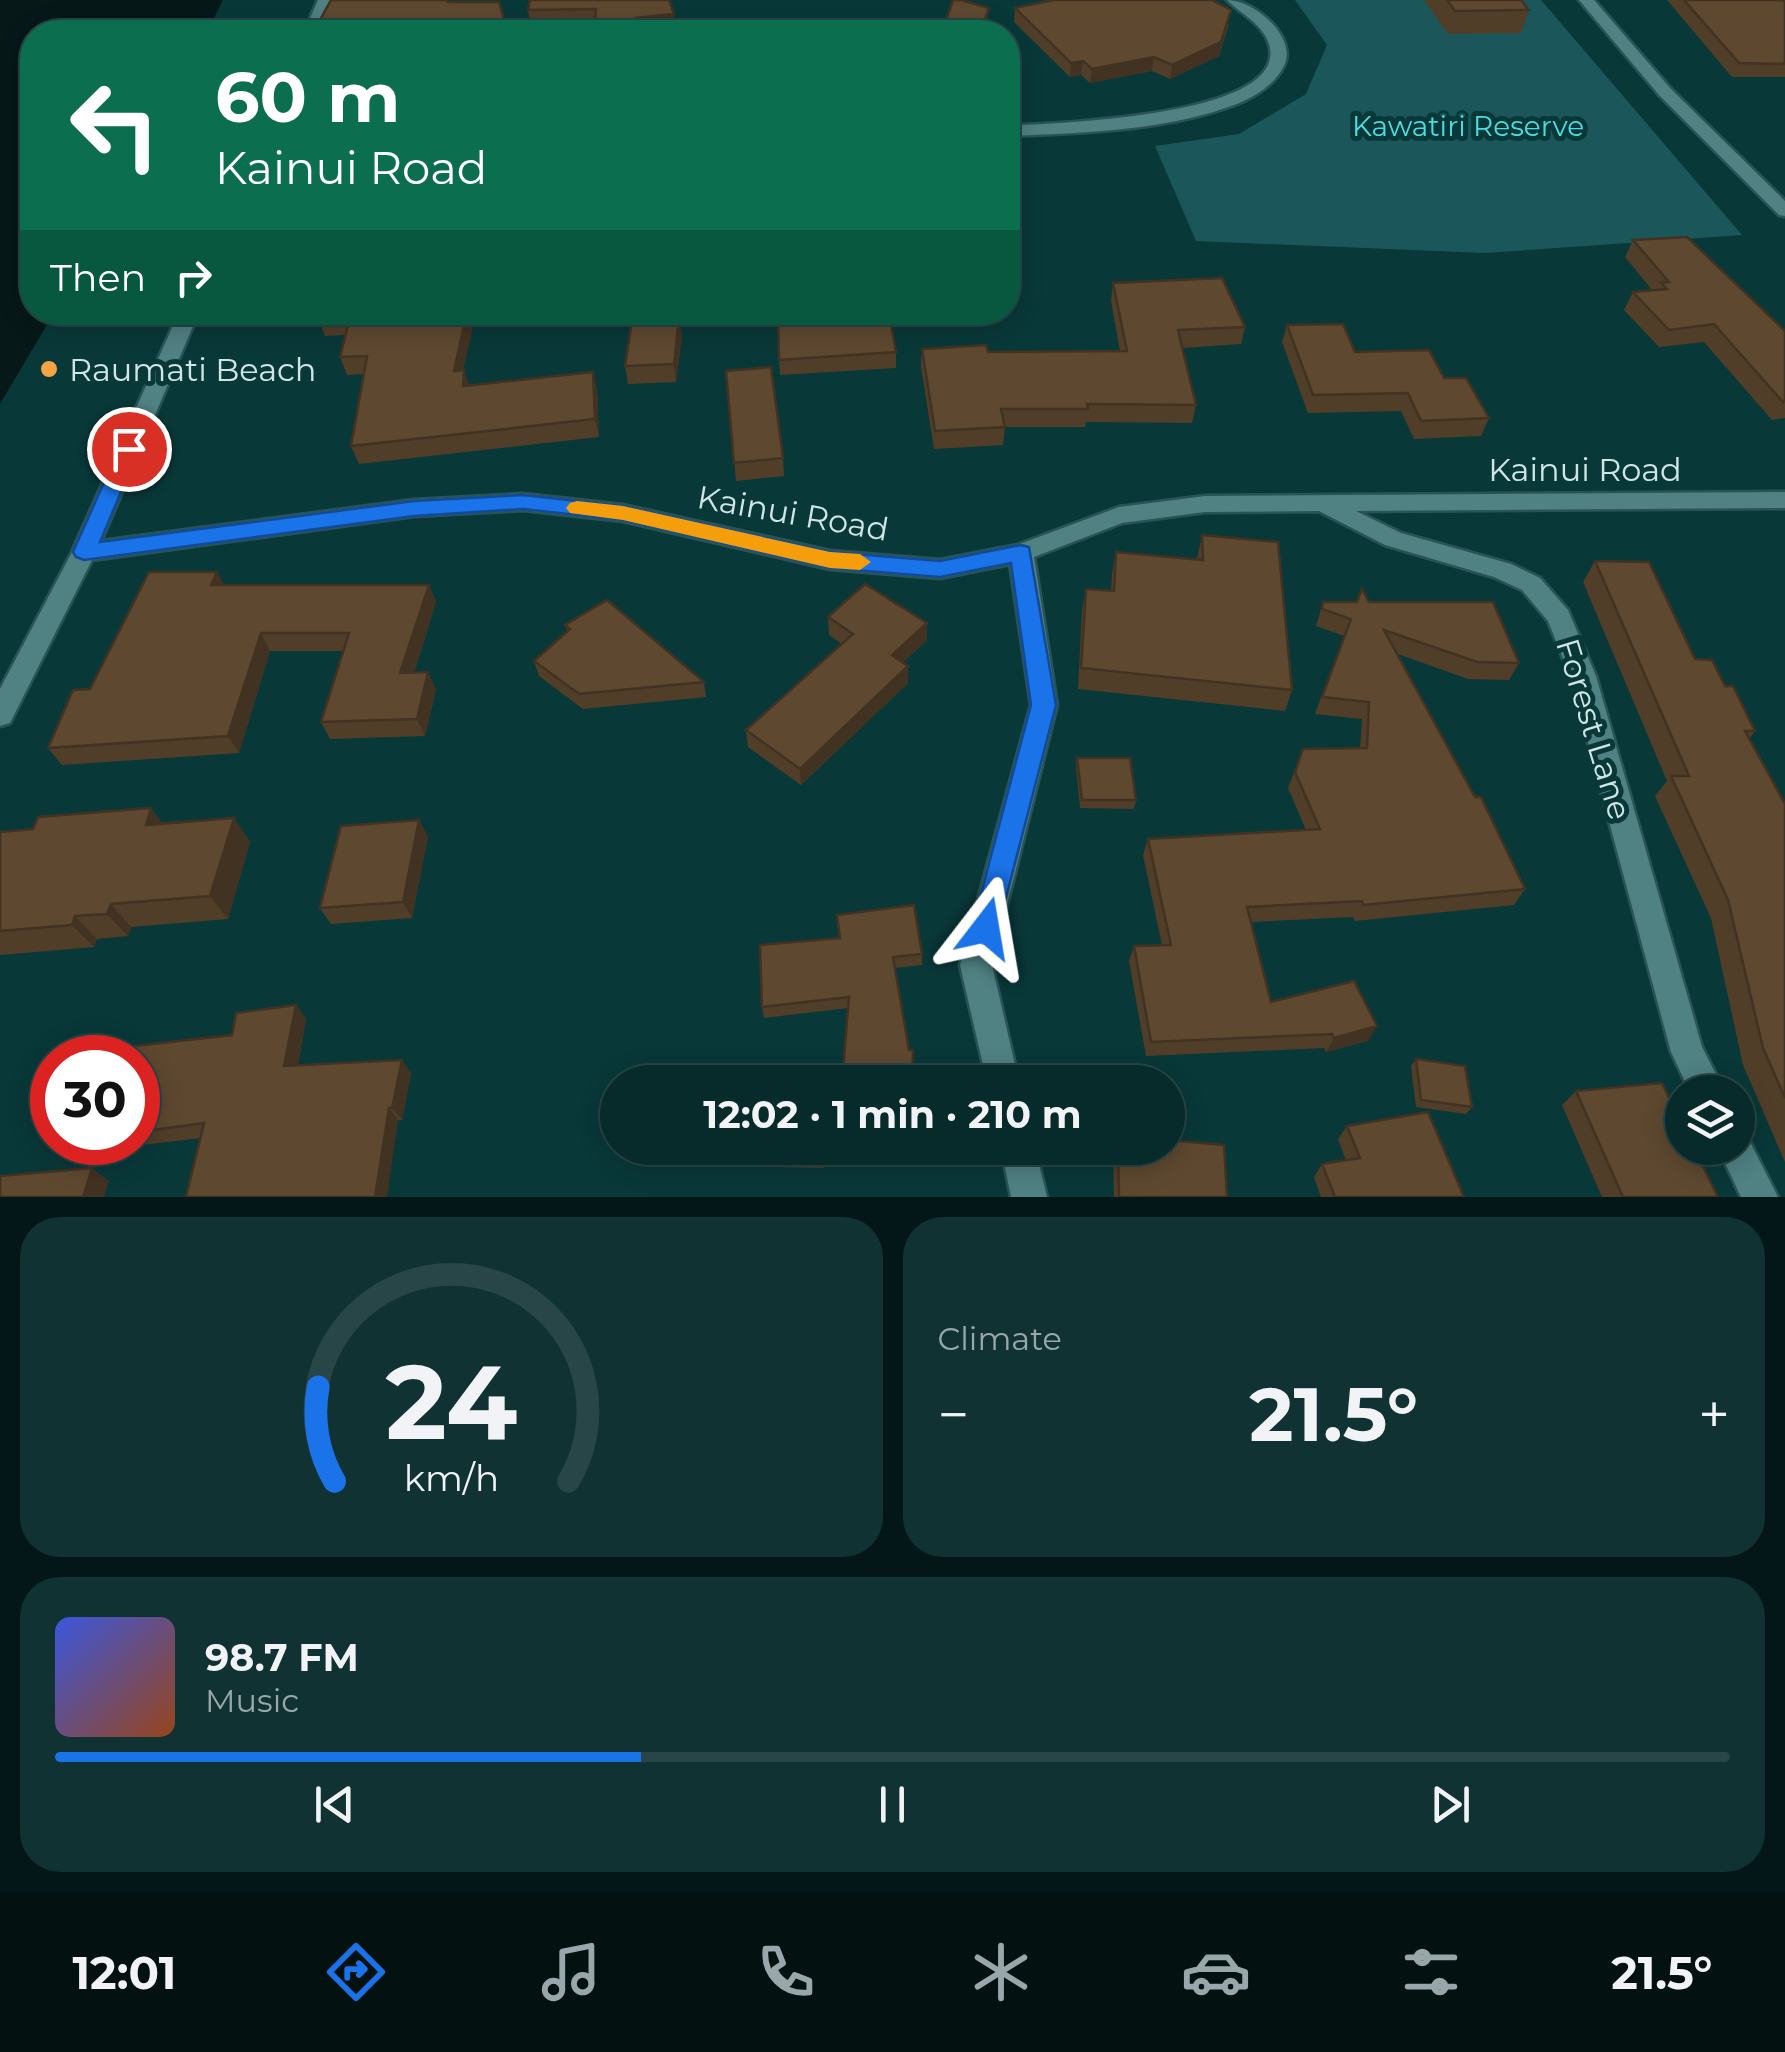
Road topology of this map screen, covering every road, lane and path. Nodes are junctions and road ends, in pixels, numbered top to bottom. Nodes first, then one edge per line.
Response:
1 (1234, 0) edge
2 (1586, 0) edge
3 (1020, 130) edge
4 (1785, 211) edge
5 (183, 325) edge
6 (1785, 500) edge
7 (1326, 506) junction
8 (84, 552) junction
9 (1021, 553) junction
10 (0, 715) edge
11 (999, 1065) edge
12 (1700, 1075) edge
13 (1022, 1165) edge
14 (1744, 1165) edge
15 (1029, 1197) edge
16 (1760, 1197) edge

1 - 3 street
2 - 4 street
5 - 8 street
6 - 7 street, Kainui Road
7 - 9 street, Kainui Road
7 - 12 street, Forest Lane
8 - 9 street, Kainui Road
8 - 10 street
9 - 11 street
13 - 15 street
14 - 16 street

